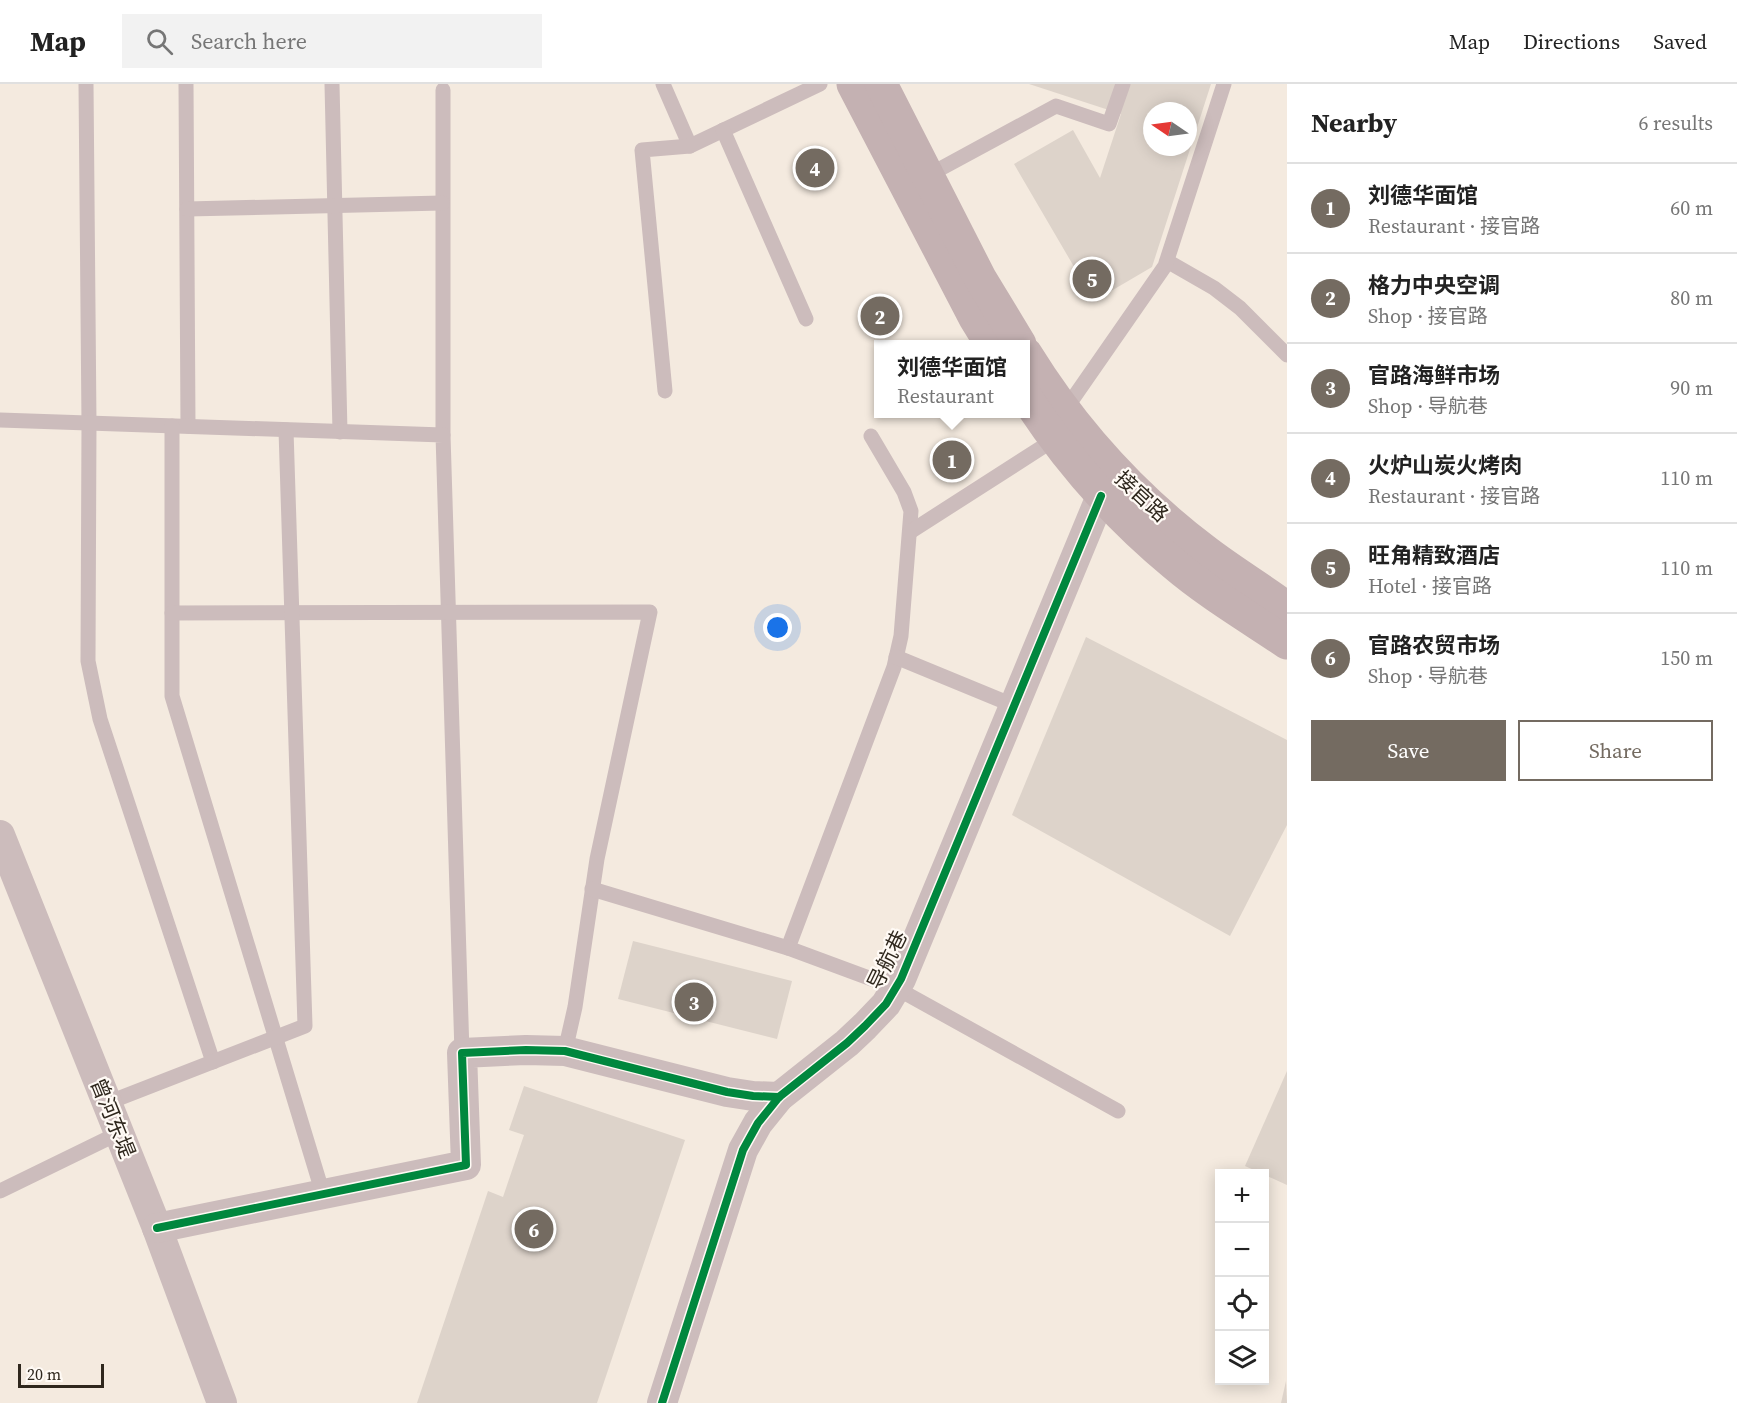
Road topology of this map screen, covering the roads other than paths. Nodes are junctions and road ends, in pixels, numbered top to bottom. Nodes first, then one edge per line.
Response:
1 (86, 84) edge
2 (186, 84) edge
3 (332, 84) edge
4 (663, 84) edge
5 (820, 84) edge
6 (853, 84) edge
7 (881, 84) edge
8 (1123, 84) edge
9 (1224, 84) edge
10 (443, 90) dead end
11 (723, 130) junction
12 (690, 146) junction
13 (927, 176) junction
14 (442, 203) junction
15 (335, 205) junction
16 (187, 209) junction
17 (1167, 261) junction
18 (806, 320) dead end
19 (988, 340) edge
20 (1017, 340) edge
21 (1287, 354) edge
22 (1030, 362) edge
23 (665, 391) dead end
24 (1030, 401) edge
25 (0, 420) edge
26 (89, 423) junction
27 (1060, 425) junction
28 (172, 426) junction
29 (188, 426) junction
30 (286, 430) junction
31 (340, 432) junction
32 (443, 435) junction
33 (871, 436) dead end
34 (1101, 496) junction
35 (910, 532) junction
36 (1287, 608) edge
37 (172, 613) junction
38 (292, 613) junction
39 (448, 613) junction
40 (1287, 643) edge
41 (896, 657) junction
42 (1015, 706) junction
43 (0, 834) edge
44 (592, 890) junction
45 (788, 948) junction
46 (896, 988) junction
47 (275, 1037) junction
48 (565, 1052) junction
49 (462, 1053) junction
50 (213, 1062) junction
51 (779, 1097) junction
52 (107, 1103) junction
53 (1118, 1111) dead end
54 (119, 1133) junction
55 (0, 1191) edge
56 (323, 1194) junction
57 (157, 1228) junction
58 (222, 1403) edge
59 (663, 1403) edge

1 - 26 lane
2 - 16 lane
3 - 15 lane
4 - 12 lane
5 - 11 lane
6 - 19 main road
7 - 13 main road
8 - 13 lane
9 - 17 lane
10 - 14 lane
11 - 12 lane
11 - 18 lane
12 - 23 lane
13 - 20 main road
14 - 15 lane
14 - 32 lane
15 - 16 lane
15 - 31 lane
16 - 29 lane
17 - 21 lane
17 - 27 lane
22 - 27 main road, 接官路
24 - 27 main road, 接官路
25 - 26 lane
26 - 28 lane
26 - 50 lane
27 - 34 main road, 接官路
27 - 35 lane
27 - 36 main road, 接官路
28 - 29 lane
28 - 37 lane
29 - 30 lane
30 - 31 lane
30 - 38 lane
31 - 32 lane
32 - 39 lane
33 - 35 lane
34 - 40 main road, 接官路
34 - 42 street, 导航巷
35 - 41 lane
37 - 38 lane
37 - 47 lane
38 - 39 lane
38 - 47 lane
39 - 44 lane
39 - 49 lane
41 - 42 lane
41 - 45 lane
42 - 46 street, 导航巷
43 - 52 street, 曾河东堤
44 - 45 lane
44 - 48 lane
45 - 46 lane
46 - 51 street, 导航巷
46 - 53 lane
47 - 50 lane
47 - 56 lane
48 - 49 street
48 - 51 street
49 - 56 street
50 - 52 lane
51 - 59 street, 导航巷
52 - 54 street, 曾河东堤
54 - 55 lane
54 - 57 street, 曾河东堤
56 - 57 street
57 - 58 street, 曾河东堤

